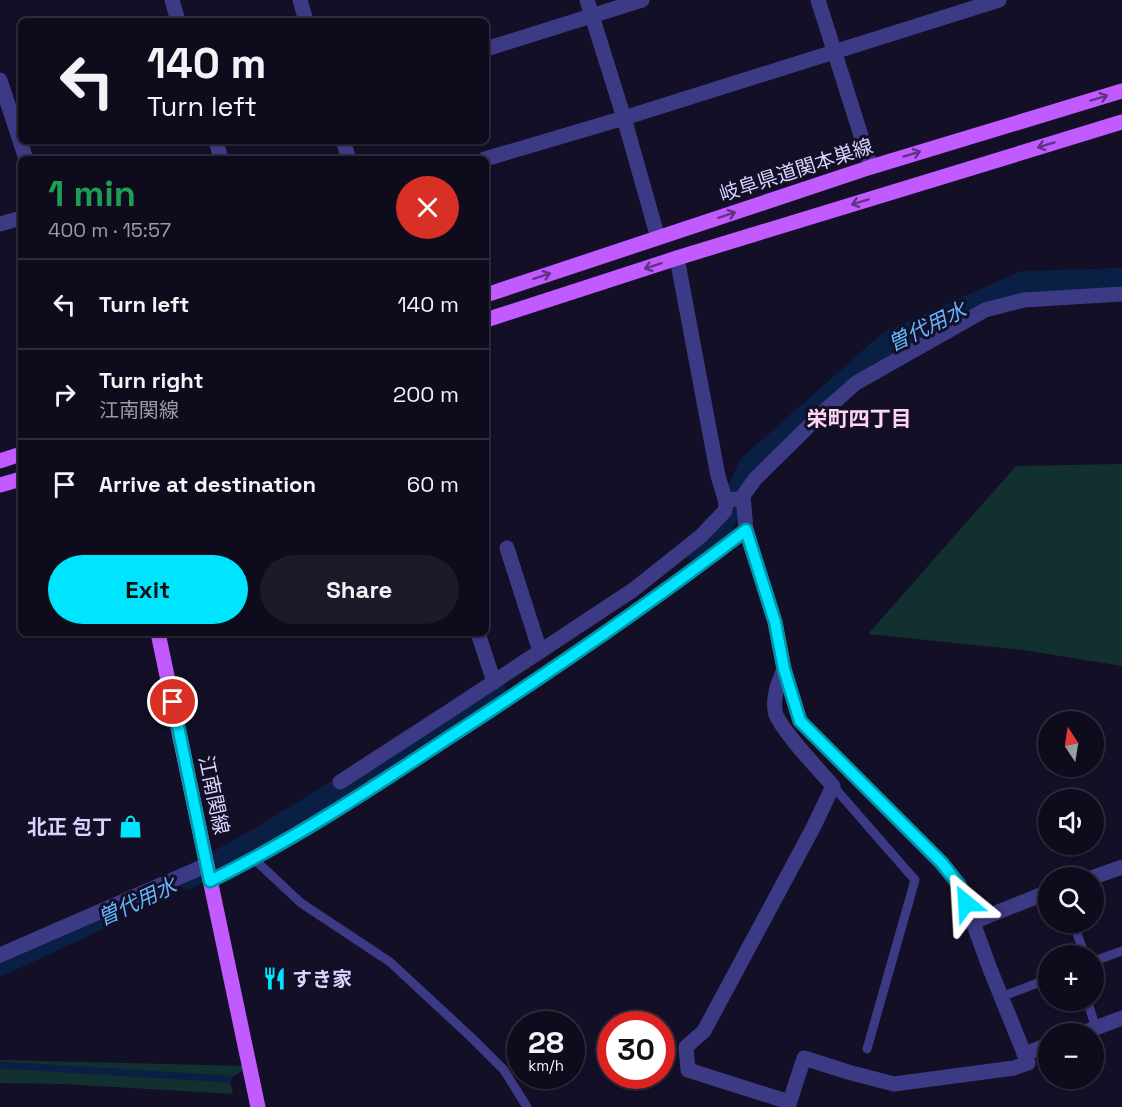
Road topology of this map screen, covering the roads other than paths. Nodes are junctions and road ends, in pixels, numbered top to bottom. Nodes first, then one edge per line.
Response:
1 (172, 0) edge
2 (586, 0) edge
3 (642, 0) edge
4 (819, 0) edge
5 (999, 0) edge
6 (303, 1) edge
7 (592, 16) junction
8 (177, 18) edge
9 (306, 18) edge
10 (489, 49) edge
11 (835, 52) junction
12 (0, 80) edge
13 (1122, 91) edge
14 (624, 118) junction
15 (1122, 122) edge
16 (18, 135) edge
17 (489, 158) edge
18 (871, 167) junction
19 (18, 219) edge
20 (0, 225) edge
21 (658, 238) junction
22 (677, 258) junction
23 (489, 294) edge
24 (1122, 294) edge
25 (489, 319) edge
26 (18, 455) edge
27 (0, 461) edge
28 (18, 480) edge
29 (0, 485) edge
30 (743, 496) junction
31 (726, 502) junction
32 (746, 530) junction
33 (507, 548) dead end
34 (159, 636) edge
35 (479, 636) edge
36 (540, 651) junction
37 (784, 669) junction
38 (494, 682) junction
39 (339, 782) dead end
40 (833, 786) junction
41 (254, 859) junction
42 (207, 865) junction
43 (1122, 868) edge
44 (1104, 874) edge
45 (210, 881) junction
46 (1038, 896) edge
47 (974, 922) junction
48 (1122, 951) edge
49 (0, 955) edge
50 (1104, 958) edge
51 (1038, 983) edge
52 (1001, 998) junction
53 (1122, 1018) edge
54 (1104, 1025) edge
55 (867, 1049) dead end
56 (1038, 1049) edge
57 (1024, 1054) junction
58 (789, 1104) edge
59 (258, 1107) edge
60 (527, 1107) edge

1 - 8 street
2 - 7 street
3 - 7 street
4 - 11 street
5 - 11 street
6 - 9 street
7 - 10 street
7 - 14 street
11 - 14 street
11 - 18 street
12 - 16 street
18 -> 13 main road, 岐阜県道関本巣線
14 - 17 street
14 - 21 street
15 -> 22 main road
21 -> 18 main road, 岐阜県道関本巣線
19 - 20 street
23 -> 21 main road, 岐阜県道関本巣線
22 -> 25 main road
22 - 31 street
24 - 30 street
26 - 27 main road
28 - 29 main road
30 - 31 street
30 - 32 street
31 - 36 street
32 - 37 street
32 - 41 street
33 - 36 street
34 - 42 main road, 江南関線
35 - 38 street
36 - 38 street
37 - 40 street
37 - 47 street
38 - 39 street
40 - 55 lane
40 - 58 street
41 - 45 street
41 - 60 lane
42 - 45 main road, 江南関線
42 - 49 street
43 - 44 street
45 - 59 main road, 江南関線
46 - 47 street
47 - 52 street
48 - 50 lane
51 - 52 lane
52 - 57 street
53 - 54 street
56 - 57 street
57 - 58 street

